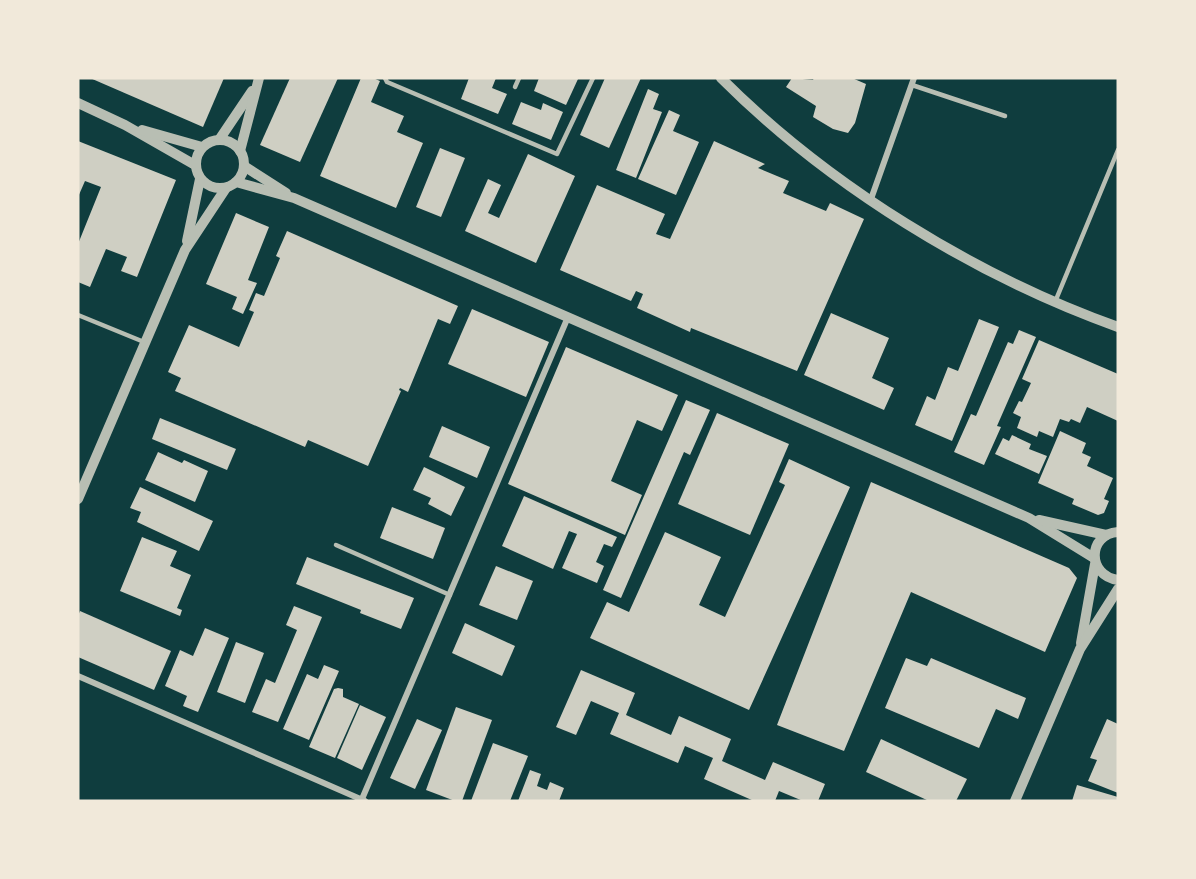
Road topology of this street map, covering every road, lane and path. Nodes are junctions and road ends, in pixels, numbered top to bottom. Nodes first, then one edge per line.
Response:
1 (385, 78) edge
2 (519, 78) edge
3 (593, 78) edge
4 (720, 78) edge
5 (257, 82) edge
6 (913, 82) edge
7 (515, 87) dead end
8 (78, 103) edge
9 (1005, 116) dead end
10 (125, 125) junction
11 (219, 140) junction
12 (202, 147) junction
13 (1118, 150) edge
14 (240, 151) junction
15 (195, 165) junction
16 (244, 166) junction
17 (200, 179) junction
18 (236, 182) junction
19 (225, 188) junction
20 (294, 198) junction
21 (871, 199) junction
22 (185, 250) junction
23 (1055, 302) junction
24 (78, 315) edge
25 (568, 317) junction
26 (1118, 327) edge
27 (144, 342) junction
28 (78, 499) edge
29 (1029, 518) junction
30 (1118, 532) edge
31 (1106, 535) junction
32 (336, 545) dead end
33 (1095, 561) junction
34 (1118, 580) edge
35 (1118, 589) edge
36 (450, 595) junction
37 (1080, 649) junction
38 (78, 676) edge
39 (363, 800) edge
40 (1015, 801) edge

1 - 3 lane
2 - 7 lane
4 - 21 street
5 - 11 street
5 - 14 street
6 - 9 lane
6 - 21 street
8 - 10 street
10 - 12 street
10 - 15 street
11 - 12 street
11 - 14 street
12 - 15 street
13 - 23 lane
14 - 16 street
15 - 17 street
16 - 18 street
16 - 20 street
17 - 19 street
17 - 22 street
18 - 19 street
18 - 20 street
19 - 22 street
20 - 25 street
21 - 23 street
22 - 27 street
23 - 26 street
24 - 27 lane
25 - 29 street
25 - 36 street
27 - 28 street
29 - 31 street
29 - 33 street
30 - 31 street
31 - 33 street
32 - 36 lane
33 - 34 street
33 - 37 street
35 - 37 street
36 - 39 street
37 - 40 street
38 - 39 street

